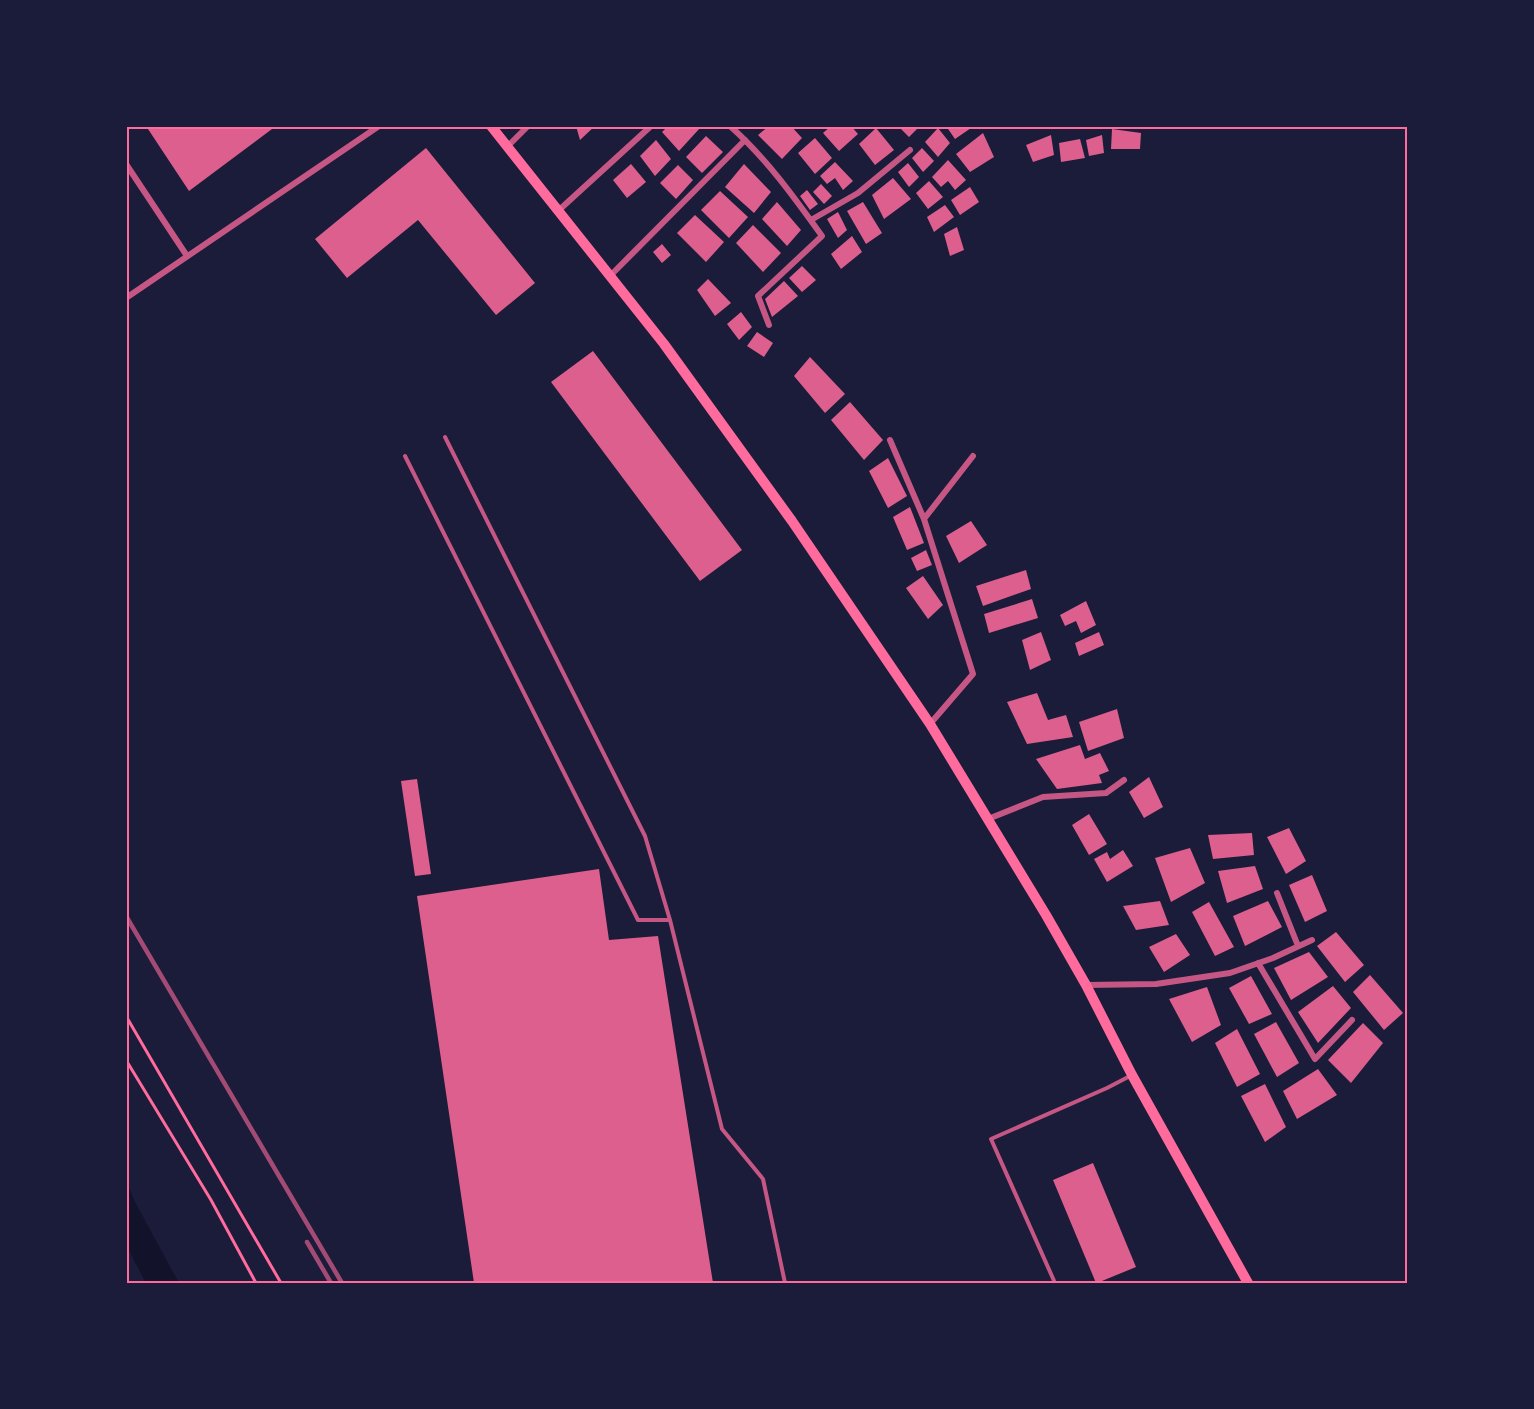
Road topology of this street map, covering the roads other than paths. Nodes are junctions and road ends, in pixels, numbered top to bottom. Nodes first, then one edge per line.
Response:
1 (379, 126) edge
2 (491, 126) edge
3 (528, 126) edge
4 (651, 126) edge
5 (730, 126) edge
6 (745, 140) junction
7 (507, 147) junction
8 (910, 150) dead end
9 (126, 164) edge
10 (558, 211) junction
11 (810, 220) junction
12 (188, 256) junction
13 (610, 276) junction
14 (126, 298) edge
15 (769, 325) dead end
16 (445, 437) dead end
17 (890, 440) dead end
18 (405, 456) dead end
19 (973, 456) dead end
20 (924, 519) junction
21 (930, 724) junction
22 (1124, 780) dead end
23 (988, 819) junction
24 (1277, 893) dead end
25 (670, 920) junction
26 (1312, 940) dead end
27 (1298, 946) junction
28 (1258, 963) junction
29 (1086, 986) junction
30 (1352, 1020) dead end
31 (1132, 1075) junction
32 (785, 1283) edge
33 (1055, 1283) edge
34 (1248, 1283) edge

1 - 12 street
2 - 7 main road
3 - 7 street
4 - 10 street
5 - 6 street
6 - 11 street
6 - 13 street
7 - 10 main road
8 - 11 street
9 - 12 street
10 - 13 main road
11 - 15 street
12 - 14 street
13 - 21 main road
16 - 25 lane
17 - 20 street
18 - 25 lane
19 - 20 street
20 - 21 street
21 - 23 main road
22 - 23 street
23 - 29 main road
24 - 27 street
25 - 32 lane
26 - 27 street
27 - 28 street
28 - 29 street
28 - 30 street
29 - 31 main road
31 - 33 lane
31 - 34 main road

